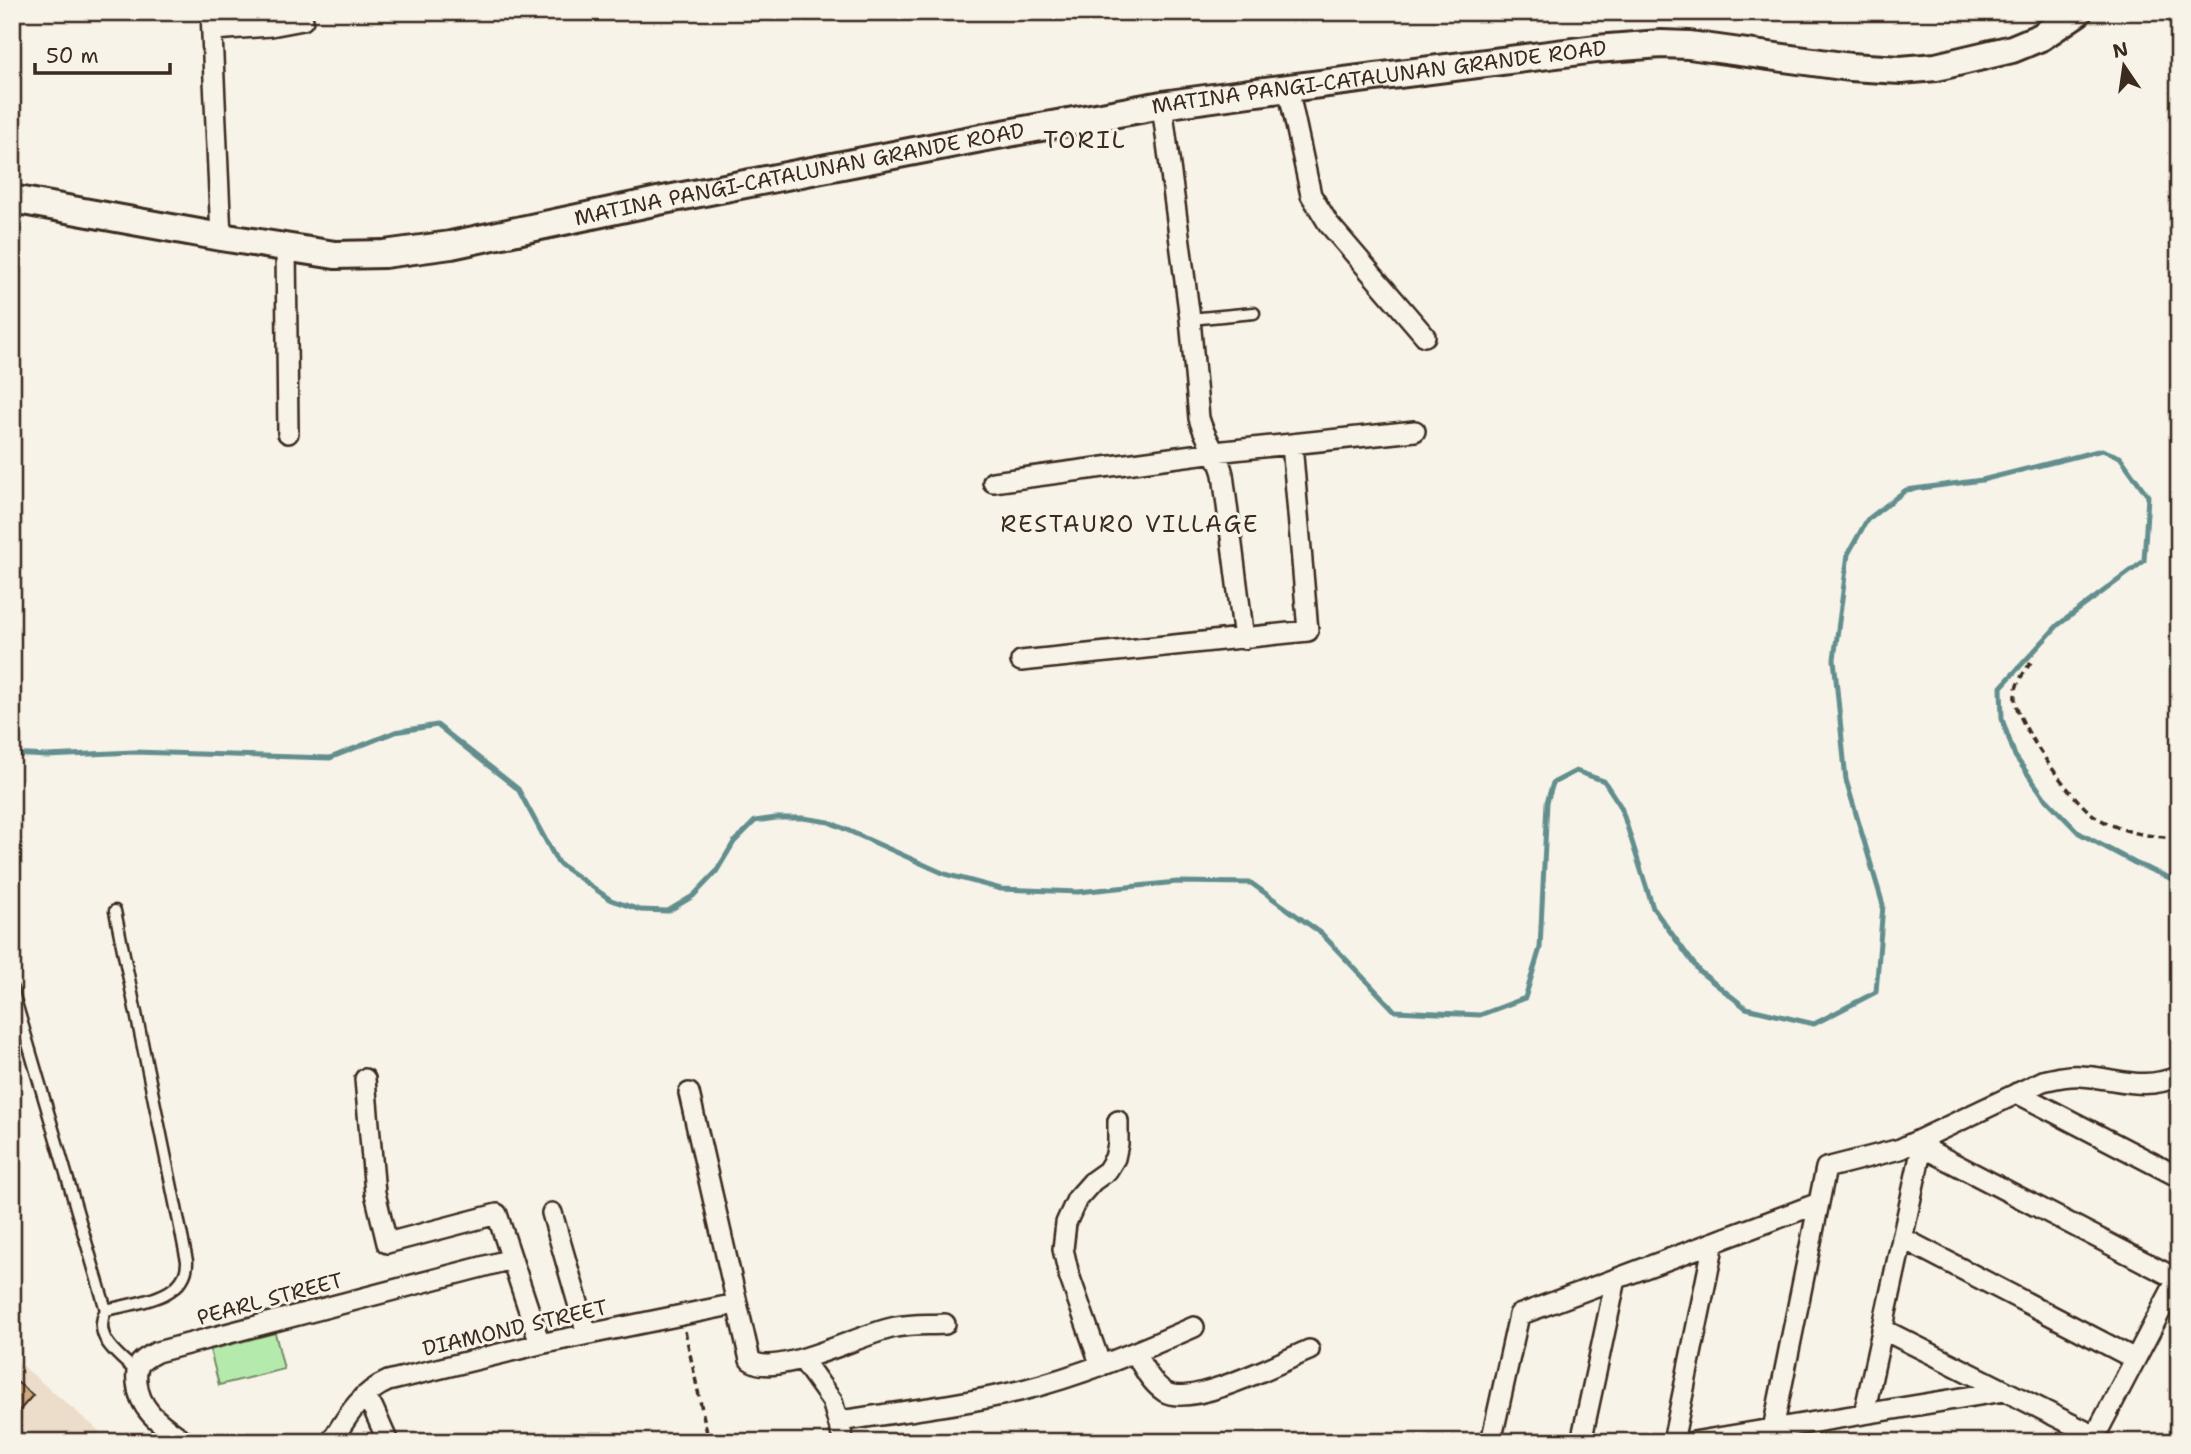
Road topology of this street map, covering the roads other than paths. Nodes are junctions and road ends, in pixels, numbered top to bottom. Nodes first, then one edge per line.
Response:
1 (2078, 12) edge
2 (303, 20) dead end
3 (212, 21) edge
4 (1288, 88) junction
5 (1162, 105) junction
6 (12, 199) edge
7 (221, 237) junction
8 (286, 247) junction
9 (1254, 313) dead end
10 (1190, 319) junction
11 (1426, 336) dead end
12 (1415, 431) dead end
13 (288, 433) dead end
14 (1292, 444) junction
15 (1215, 452) junction
16 (993, 482) dead end
17 (1244, 639) junction
18 (1021, 661) dead end
19 (115, 911) dead end
20 (12, 989) edge
21 (2179, 1076) edge
22 (365, 1079) dead end
23 (689, 1093) dead end
24 (2017, 1093) junction
25 (1118, 1121) dead end
26 (1920, 1144) junction
27 (2179, 1177) edge
28 (1819, 1203) junction
29 (552, 1213) dead end
30 (1902, 1238) junction
31 (1714, 1242) junction
32 (512, 1259) junction
33 (2178, 1277) edge
34 (1616, 1279) junction
35 (736, 1304) junction
36 (106, 1310) junction
37 (945, 1324) dead end
38 (1194, 1327) dead end
39 (1882, 1329) junction
40 (587, 1334) junction
41 (540, 1344) junction
42 (1310, 1350) dead end
43 (1135, 1353) junction
44 (802, 1359) junction
45 (2135, 1359) junction
46 (1101, 1366) junction
47 (136, 1371) junction
48 (2004, 1391) junction
49 (363, 1397) junction
50 (1864, 1414) junction
51 (839, 1421) junction
52 (1773, 1429) junction
53 (2093, 1439) edge
54 (186, 1442) edge
55 (331, 1442) edge
56 (388, 1442) edge
57 (844, 1442) edge
58 (1492, 1442) edge
59 (1581, 1442) edge
60 (1673, 1442) edge
61 (1693, 1442) edge

1 - 4 street, MATINA PANGI-CATALUNAN GRANDE ROAD
2 - 3 street
3 - 7 street
4 - 5 street, MATINA PANGI-CATALUNAN GRANDE ROAD
4 - 11 street
5 - 8 street, MATINA PANGI-CATALUNAN GRANDE ROAD
5 - 10 street
6 - 7 street, MATINA PANGI-CATALUNAN GRANDE ROAD
7 - 8 street, MATINA PANGI-CATALUNAN GRANDE ROAD
8 - 13 street
9 - 10 lane
10 - 15 street
12 - 14 street
14 - 15 street
14 - 17 street
15 - 16 street
15 - 17 street
17 - 18 street
19 - 36 lane
20 - 36 lane
21 - 24 street
22 - 32 street
23 - 35 street
24 - 26 street
24 - 27 street
25 - 46 street
26 - 28 street
26 - 30 street
26 - 33 street
28 - 31 street
28 - 52 street
29 - 40 street
30 - 39 street
30 - 45 street
31 - 34 street
31 - 60 street
32 - 41 street
32 - 47 street, PEARL STREET
33 - 45 street
34 - 58 street
34 - 59 street
35 - 40 street, DIAMOND STREET
35 - 44 street
36 - 47 lane
37 - 44 street
38 - 43 street
39 - 48 street
39 - 50 street
40 - 41 street, DIAMOND STREET
41 - 49 street, DIAMOND STREET
42 - 43 street
43 - 46 street
44 - 51 street
45 - 53 street
46 - 51 street
47 - 54 street
48 - 50 street
48 - 53 street
49 - 55 street, DIAMOND STREET
49 - 56 street
50 - 52 street
51 - 57 street
52 - 61 street

